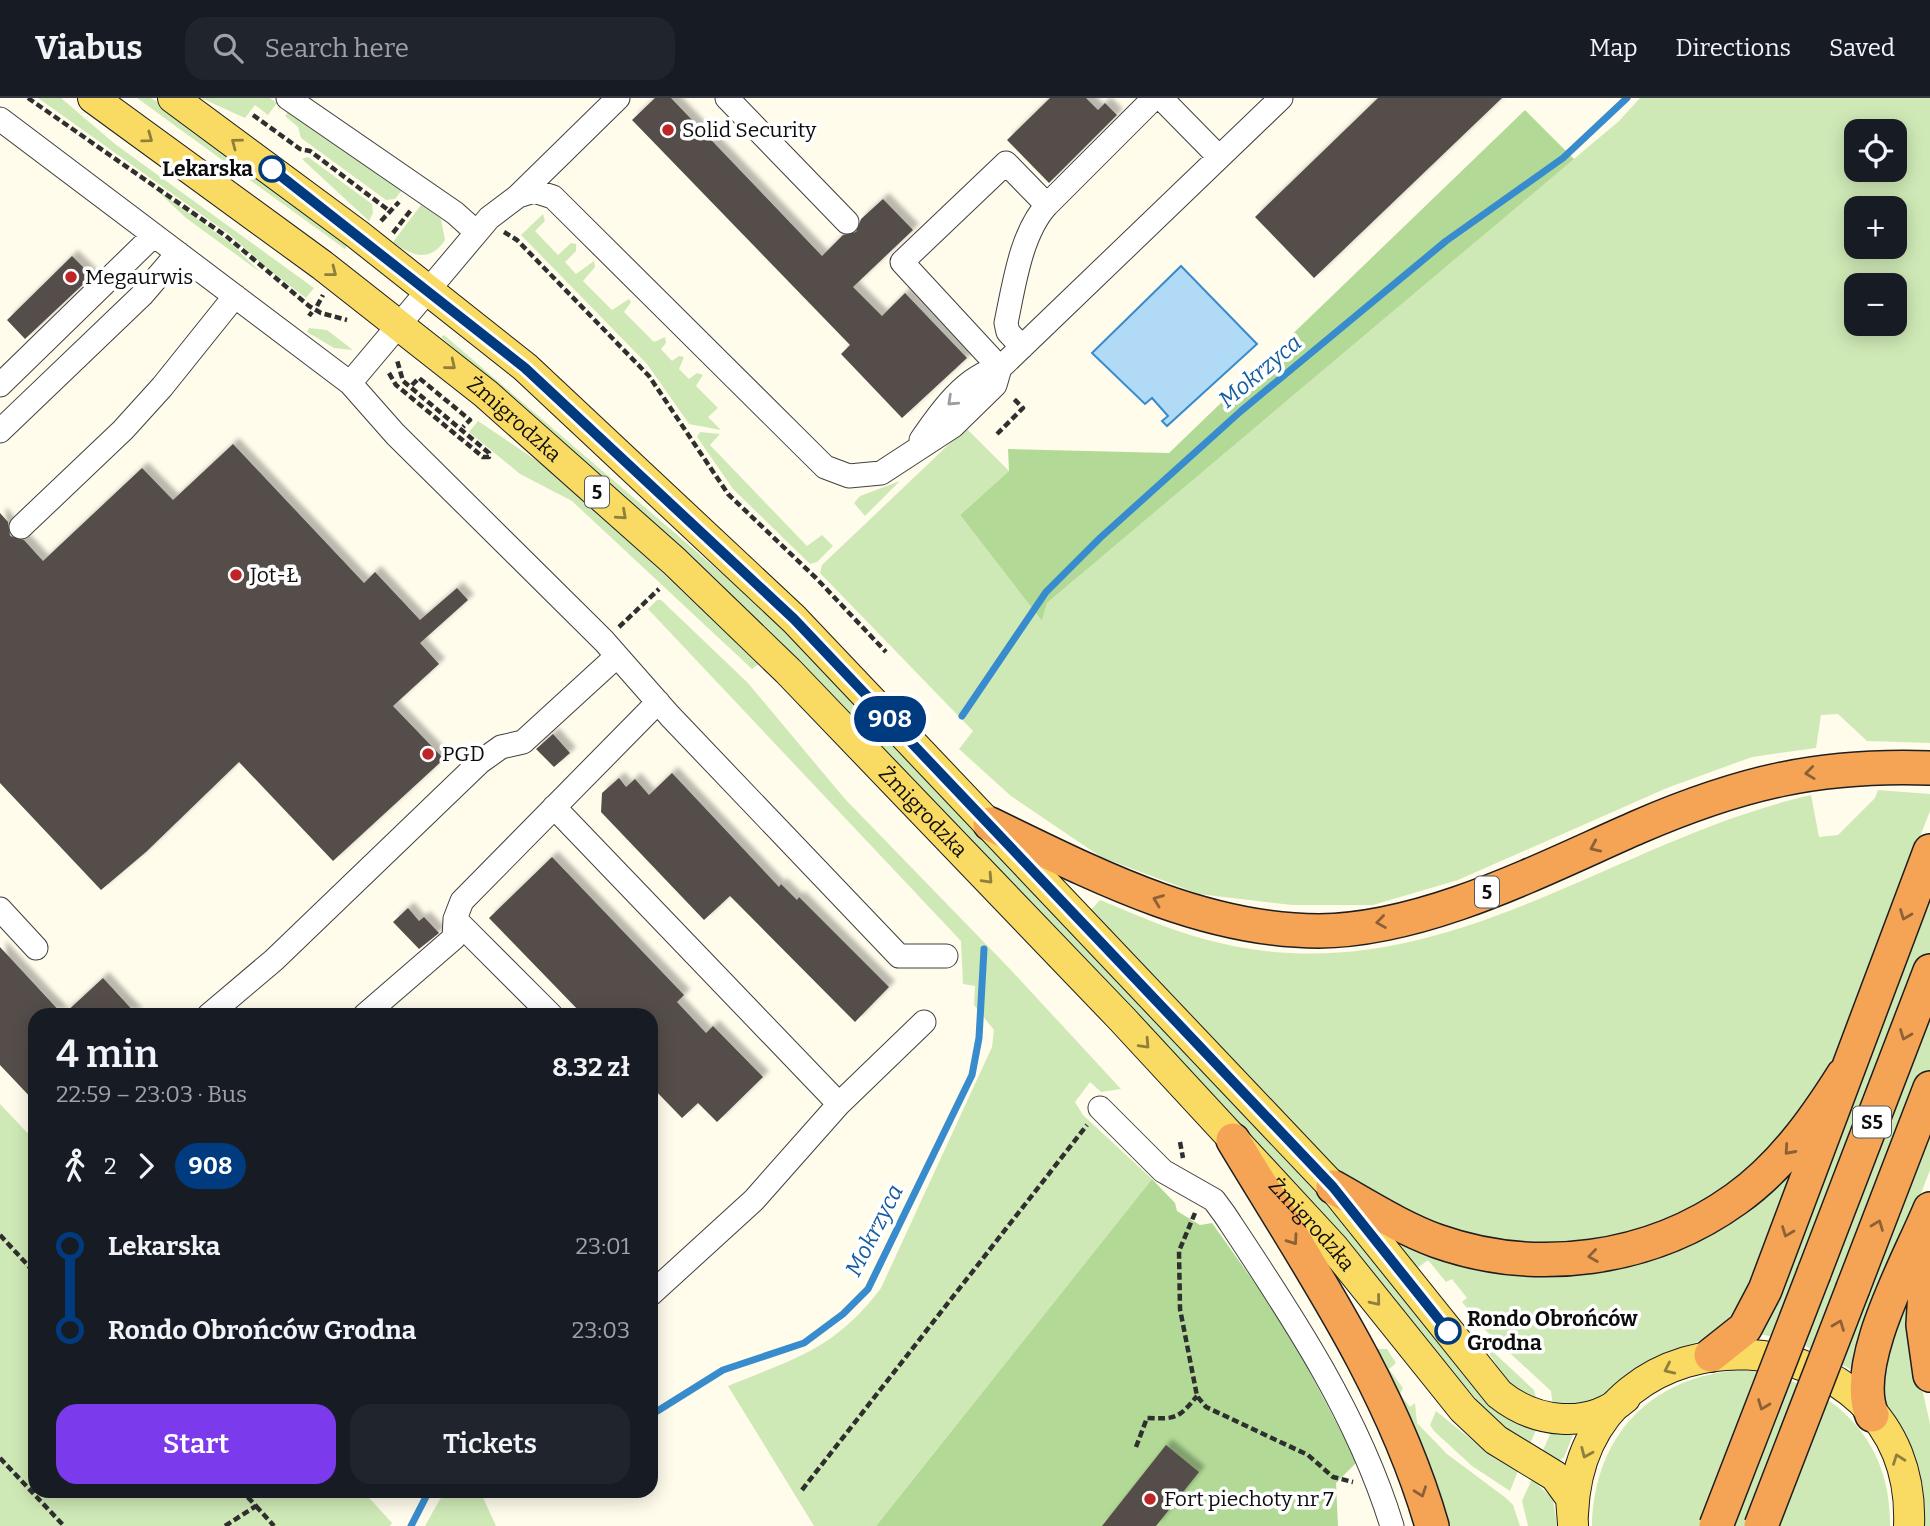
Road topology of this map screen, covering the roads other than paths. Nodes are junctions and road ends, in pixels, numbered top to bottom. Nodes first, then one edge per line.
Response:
1 (93, 98) edge
2 (173, 98) edge
3 (288, 98) edge
4 (618, 98) edge
5 (727, 98) edge
6 (1154, 98) edge
7 (1161, 98) edge
8 (1281, 98) edge
9 (0, 119) edge
10 (1219, 157) junction
11 (518, 196) junction
12 (1047, 205) junction
13 (847, 222) dead end
14 (475, 231) junction
15 (154, 235) junction
16 (178, 253) junction
17 (427, 289) junction
18 (235, 296) junction
19 (398, 323) junction
20 (1022, 347) junction
21 (998, 375) junction
22 (350, 383) junction
23 (0, 385) edge
24 (0, 431) edge
25 (21, 527) dead end
26 (610, 649) junction
27 (658, 702) junction
28 (1930, 768) edge
29 (554, 807) junction
30 (990, 824) junction
31 (1930, 851) edge
32 (0, 909) edge
33 (455, 919) junction
34 (36, 948) dead end
35 (946, 956) dead end
36 (1930, 971) edge
37 (217, 1008) edge
38 (373, 1008) edge
39 (544, 1008) edge
40 (924, 1022) dead end
41 (1843, 1075) junction
42 (1930, 1088) edge
43 (839, 1104) junction
44 (1095, 1115) road end
45 (1233, 1140) junction
46 (1333, 1187) junction
47 (1930, 1209) edge
48 (1930, 1220) edge
49 (658, 1288) edge
50 (1711, 1354) junction
51 (1930, 1375) edge
52 (1625, 1398) junction
53 (1872, 1415) junction
54 (1573, 1525) edge
55 (1392, 1526) edge
56 (1432, 1526) edge
57 (1716, 1526) edge
58 (1761, 1526) edge
59 (1909, 1526) edge

1 -> 19 main road, Żmigrodzka / 5
17 -> 2 main road, Żmigrodzka / 5
3 - 14 street
4 - 11 street
5 - 13 street
6 - 12 street
7 - 10 street
8 - 10 street
9 - 15 street
10 - 20 street
11 - 14 street
11 - 21 street
12 - 20 street
12 - 21 street
14 - 17 street
15 - 16 street
15 - 23 street
16 - 18 street
16 - 24 street
17 - 19 street
17 - 30 main road, Żmigrodzka / 5
18 - 22 street
18 - 25 street
19 - 22 street
19 -> 45 main road, Żmigrodzka / 5
20 - 21 street
22 - 26 street
26 - 27 street
26 - 37 street
27 - 29 street
27 - 35 street
28 -> 30 highway, 5
29 - 33 street
29 - 43 street
30 - 46 main road, Żmigrodzka
31 -> 41 highway
32 - 34 street
33 - 38 street
33 - 39 street
36 -> 57 highway, S5, bridge
40 - 43 street
41 -> 46 highway
41 -> 50 highway
58 -> 42 highway, S5, bridge
43 - 49 street
44 - 55 street
45 -> 54 main road, Żmigrodzka
45 -> 56 highway, 5
46 - 52 main road, Żmigrodzka
47 - 53 highway
48 - 51 highway
50 -> 52 main road
50 - 53 main road
52 -> 54 main road
59 -> 53 main road

